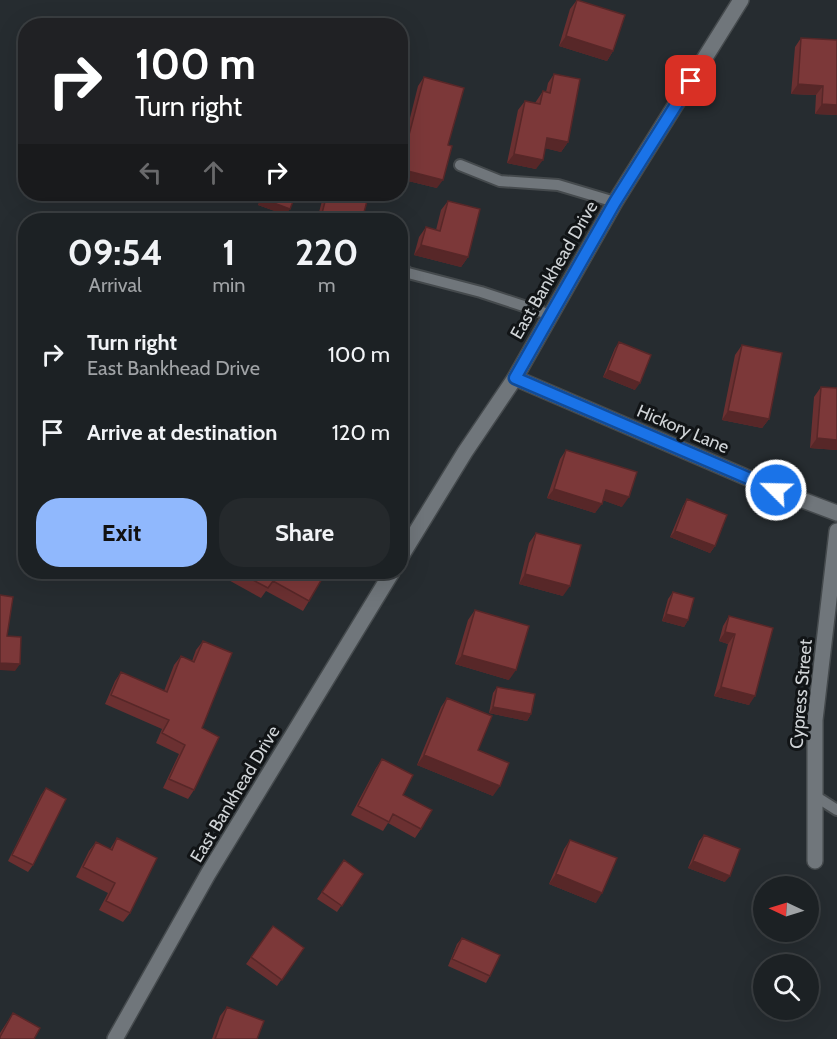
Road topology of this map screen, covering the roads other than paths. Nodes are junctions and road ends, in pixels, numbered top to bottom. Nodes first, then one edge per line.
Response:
1 (741, 0) edge
2 (460, 165) dead end
3 (615, 202) junction
4 (408, 273) edge
5 (551, 315) junction
6 (515, 378) junction
7 (837, 513) edge
8 (837, 531) edge
9 (408, 545) edge
10 (388, 579) edge
11 (815, 796) junction
12 (837, 810) edge
13 (815, 861) dead end
14 (116, 1039) edge

1 - 3 street, East Bankhead Drive
2 - 3 lane
3 - 5 street, East Bankhead Drive
4 - 5 lane
5 - 6 street, East Bankhead Drive
6 - 7 street, Hickory Lane
6 - 9 street, East Bankhead Drive
8 - 11 street, Cypress Street
10 - 14 street, East Bankhead Drive
11 - 12 lane
11 - 13 street, Cypress Street

